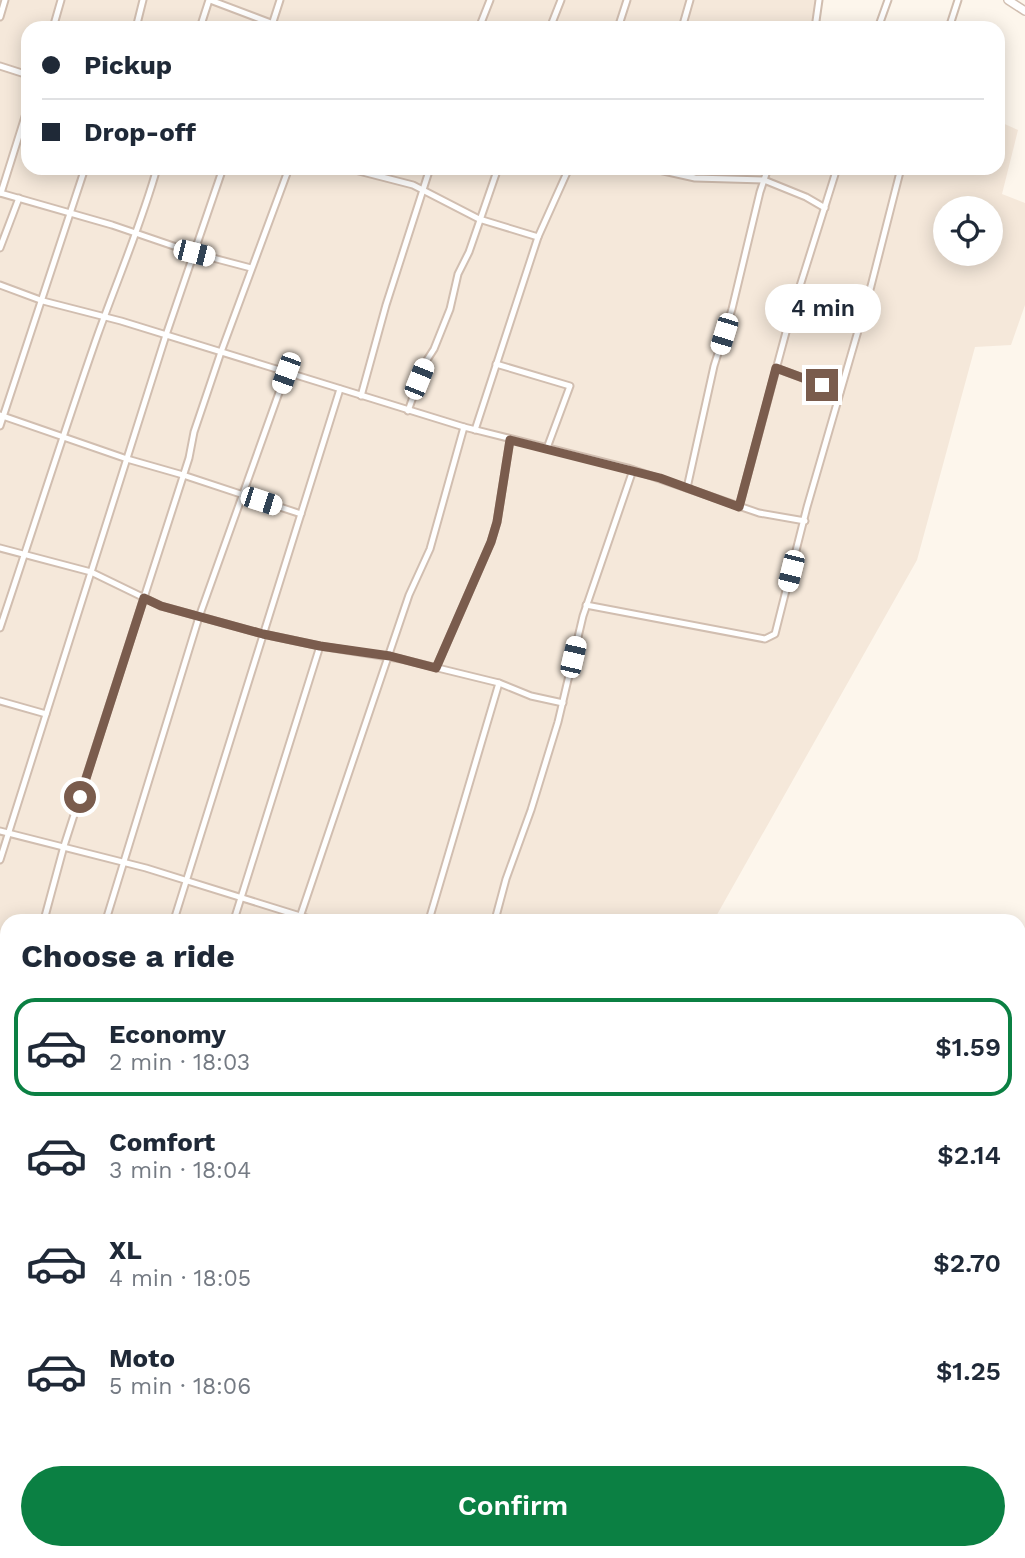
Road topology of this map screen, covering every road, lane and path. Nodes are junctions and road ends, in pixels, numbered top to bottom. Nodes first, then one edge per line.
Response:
1 (5, 0) edge
2 (61, 0) edge
3 (143, 0) edge
4 (210, 0) edge
5 (280, 0) edge
6 (490, 0) edge
7 (561, 0) edge
8 (627, 0) edge
9 (690, 0) edge
10 (819, 0) edge
11 (888, 0) edge
12 (958, 0) edge
13 (1008, 0) edge
14 (1025, 11) edge
15 (0, 17) edge
16 (55, 21) edge
17 (138, 21) edge
18 (202, 21) edge
19 (262, 21) edge
20 (273, 21) edge
21 (482, 21) edge
22 (553, 21) edge
23 (620, 21) edge
24 (684, 21) edge
25 (816, 21) edge
26 (880, 21) edge
27 (950, 21) edge
28 (0, 66) edge
29 (21, 73) edge
30 (21, 129) edge
31 (83, 175) edge
32 (155, 175) edge
33 (221, 175) edge
34 (286, 175) edge
35 (374, 175) edge
36 (428, 175) edge
37 (496, 175) edge
38 (566, 175) edge
39 (682, 175) edge
40 (766, 175) edge
41 (836, 175) edge
42 (899, 175) edge
43 (764, 180) junction
44 (423, 190) junction
45 (1, 193) edge
46 (19, 198) junction
47 (825, 208) junction
48 (71, 213) junction
49 (480, 219) junction
50 (137, 233) junction
51 (538, 237) junction
52 (0, 248) edge
53 (194, 253) junction
54 (251, 268) junction
55 (0, 285) edge
56 (43, 301) junction
57 (104, 317) junction
58 (166, 335) junction
59 (221, 352) junction
60 (496, 363) junction
61 (776, 368) junction
62 (286, 373) junction
63 (340, 389) junction
64 (840, 392) junction
65 (362, 396) junction
66 (408, 411) junction
67 (2, 415) edge
68 (0, 426) edge
69 (464, 427) junction
70 (475, 430) junction
71 (62, 436) junction
72 (510, 440) junction
73 (547, 448) junction
74 (127, 459) junction
75 (633, 470) junction
76 (183, 475) junction
77 (687, 488) junction
78 (242, 495) junction
79 (739, 507) junction
80 (301, 514) junction
81 (805, 521) junction
82 (0, 548) edge
83 (24, 554) junction
84 (91, 572) junction
85 (144, 598) junction
86 (586, 605) junction
87 (199, 617) junction
88 (0, 628) edge
89 (263, 634) junction
90 (320, 646) junction
91 (390, 656) junction
92 (436, 668) junction
93 (499, 683) junction
94 (0, 701) edge
95 (563, 704) junction
96 (46, 714) junction
97 (0, 831) edge
98 (9, 832) junction
99 (64, 846) junction
100 (0, 860) edge
101 (122, 862) junction
102 (186, 881) junction
103 (242, 898) junction
104 (46, 914) edge
105 (108, 914) edge
106 (176, 914) edge
107 (236, 914) edge
108 (286, 914) edge
109 (302, 914) edge
110 (431, 914) edge
111 (497, 914) edge

1 - 15 street
2 - 16 street
3 - 17 street
4 - 18 street
4 - 19 street
5 - 20 street
6 - 21 street
7 - 22 street
8 - 23 street
9 - 24 street
10 - 25 street
11 - 26 street
12 - 27 street
13 - 14 street
28 - 29 street
30 - 45 street
31 - 48 street
32 - 50 street
33 - 53 street
34 - 54 street
35 - 44 street
36 - 44 street
37 - 49 street
38 - 51 street
39 - 43 street
40 - 43 street
41 - 47 street
42 - 64 street
43 - 47 street
43 - 77 street
44 - 49 street
44 - 65 street
45 - 46 street
46 - 48 street
46 - 52 street
47 - 61 street
48 - 50 street
48 - 56 street
49 - 51 street
49 - 66 street
50 - 53 street
50 - 57 street
51 - 60 street
53 - 54 street
53 - 58 street
54 - 59 street
55 - 56 street
56 - 57 street
56 - 67 street
57 - 58 street
57 - 71 street
58 - 59 street
58 - 74 street
59 - 62 street
59 - 76 street
60 - 70 street
60 - 73 street
61 - 64 street
61 - 79 street
62 - 63 street
62 - 78 street
63 - 65 street
63 - 80 street
64 - 81 street
65 - 66 street
66 - 69 street
67 - 68 street
67 - 71 street
69 - 70 street
69 - 91 street
70 - 72 street
71 - 74 street
71 - 83 street
72 - 73 street
72 - 92 street
73 - 75 street
74 - 76 street
74 - 84 street
75 - 77 street
75 - 86 street
76 - 78 street
76 - 85 street
77 - 79 street
78 - 80 street
78 - 87 street
79 - 81 street
80 - 89 street
81 - 86 street
82 - 83 street
83 - 84 street
83 - 88 street
84 - 85 street
84 - 96 street
85 - 87 street
85 - 99 street
86 - 95 street
87 - 89 street
87 - 101 street
89 - 90 street
89 - 102 street
90 - 91 street
90 - 103 street
91 - 92 street
91 - 109 street
92 - 93 street
93 - 95 street
93 - 110 street
94 - 96 street
95 - 111 street
96 - 98 street
97 - 98 street
98 - 99 street
98 - 100 street
99 - 101 street
99 - 104 street
101 - 102 street
101 - 105 street
102 - 103 street
102 - 106 street
103 - 107 street
103 - 108 street

